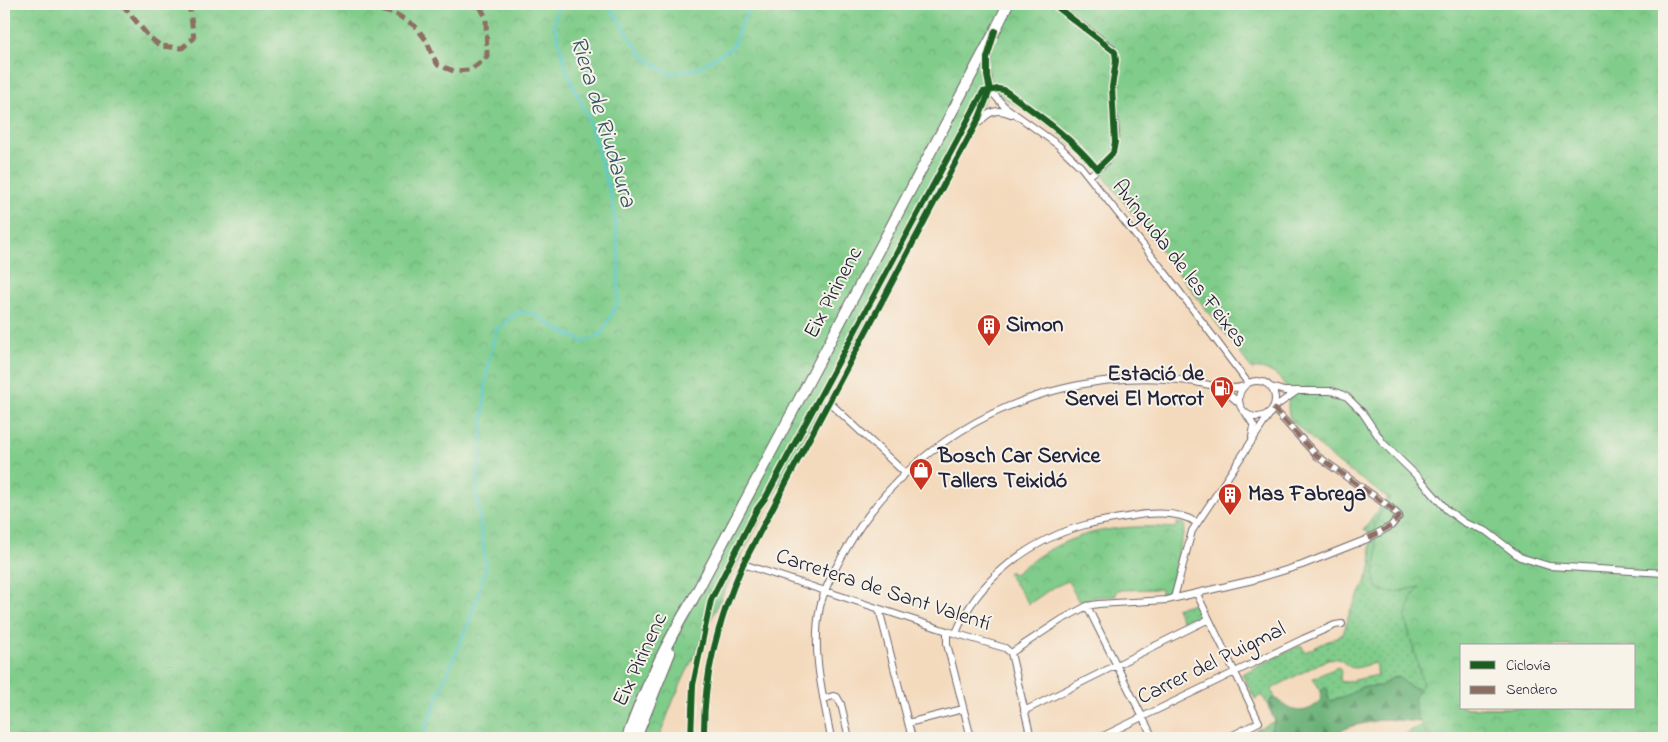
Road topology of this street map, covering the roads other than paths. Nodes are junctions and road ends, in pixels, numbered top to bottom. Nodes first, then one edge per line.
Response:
1 (1008, 4) edge
2 (1053, 4) edge
3 (995, 31) junction
4 (990, 90) junction
5 (1021, 119) junction
6 (969, 137) junction
7 (1089, 176) junction
8 (1246, 385) junction
9 (1215, 386) junction
10 (1271, 387) junction
11 (1297, 391) junction
12 (829, 402) junction
13 (1239, 403) junction
14 (1272, 410) junction
15 (1248, 415) junction
16 (1250, 443) junction
17 (905, 473) junction
18 (1197, 523) junction
19 (743, 564) junction
20 (1664, 573) edge
21 (826, 590) junction
22 (1197, 594) junction
23 (1174, 598) junction
24 (693, 599) junction
25 (1087, 606) junction
26 (879, 609) junction
27 (1209, 619) junction
28 (1342, 624) dead end
29 (947, 631) junction
30 (956, 633) junction
31 (1011, 654) junction
32 (1116, 665) junction
33 (1235, 673) junction
34 (646, 688) junction
35 (824, 699) junction
36 (963, 709) junction
37 (1024, 711) junction
38 (1142, 717) junction
39 (642, 720) junction
40 (908, 723) junction
41 (626, 738) edge
42 (631, 738) edge
43 (636, 738) edge
44 (640, 738) edge
45 (704, 738) edge
46 (831, 738) edge
47 (849, 738) edge
48 (912, 738) edge
49 (971, 738) edge
50 (1031, 738) edge
51 (1099, 738) edge
52 (1153, 738) edge
53 (1227, 738) edge

1 - 3 main road, Eix Pirinenc
2 - 7 street
3 - 4 street
3 - 24 main road, Eix Pirinenc
4 - 5 street, Avinguda de les Feixes
4 - 6 street
5 - 6 street
5 - 7 street, Avinguda de les Feixes
6 - 12 street
7 - 8 street, Avinguda de les Feixes
8 - 9 street
8 - 10 street
8 - 13 street
9 - 13 street
9 - 17 street
10 - 11 street
10 - 14 street
11 - 14 street
11 - 20 street
12 - 17 street
12 - 19 street
13 - 15 street
14 - 15 street
14 - 16 street
14 - 22 street
15 - 16 street
16 - 18 street
17 - 21 street
18 - 23 street
18 - 30 street
19 - 21 street, Carretera de Sant Valentí
19 - 45 street
21 - 26 street, Carretera de Sant Valentí
21 - 35 street
22 - 23 street
22 - 27 street
23 - 25 street
24 - 34 main road, Eix Pirinenc
24 - 39 main road, Eix Pirinenc
25 - 31 street
25 - 32 street
26 - 29 street, Carretera de Sant Valentí
26 - 40 street
27 - 32 street
27 - 33 street
28 - 33 street, Carrer del Puigmal
29 - 30 street, Carretera de Sant Valentí
29 - 36 street
30 - 31 street, Carretera de Sant Valentí
31 - 37 street
32 - 37 street
32 - 38 street
33 - 38 street, Carrer del Puigmal
33 - 53 street
34 - 41 main road, Eix Pirinenc
34 - 42 street
35 - 46 street
35 - 47 street
36 - 40 street
36 - 49 street
37 - 50 street
38 - 51 street, Carrer del Puigmal
38 - 52 street
39 - 43 main road, Eix Pirinenc
39 - 44 street
40 - 48 street

